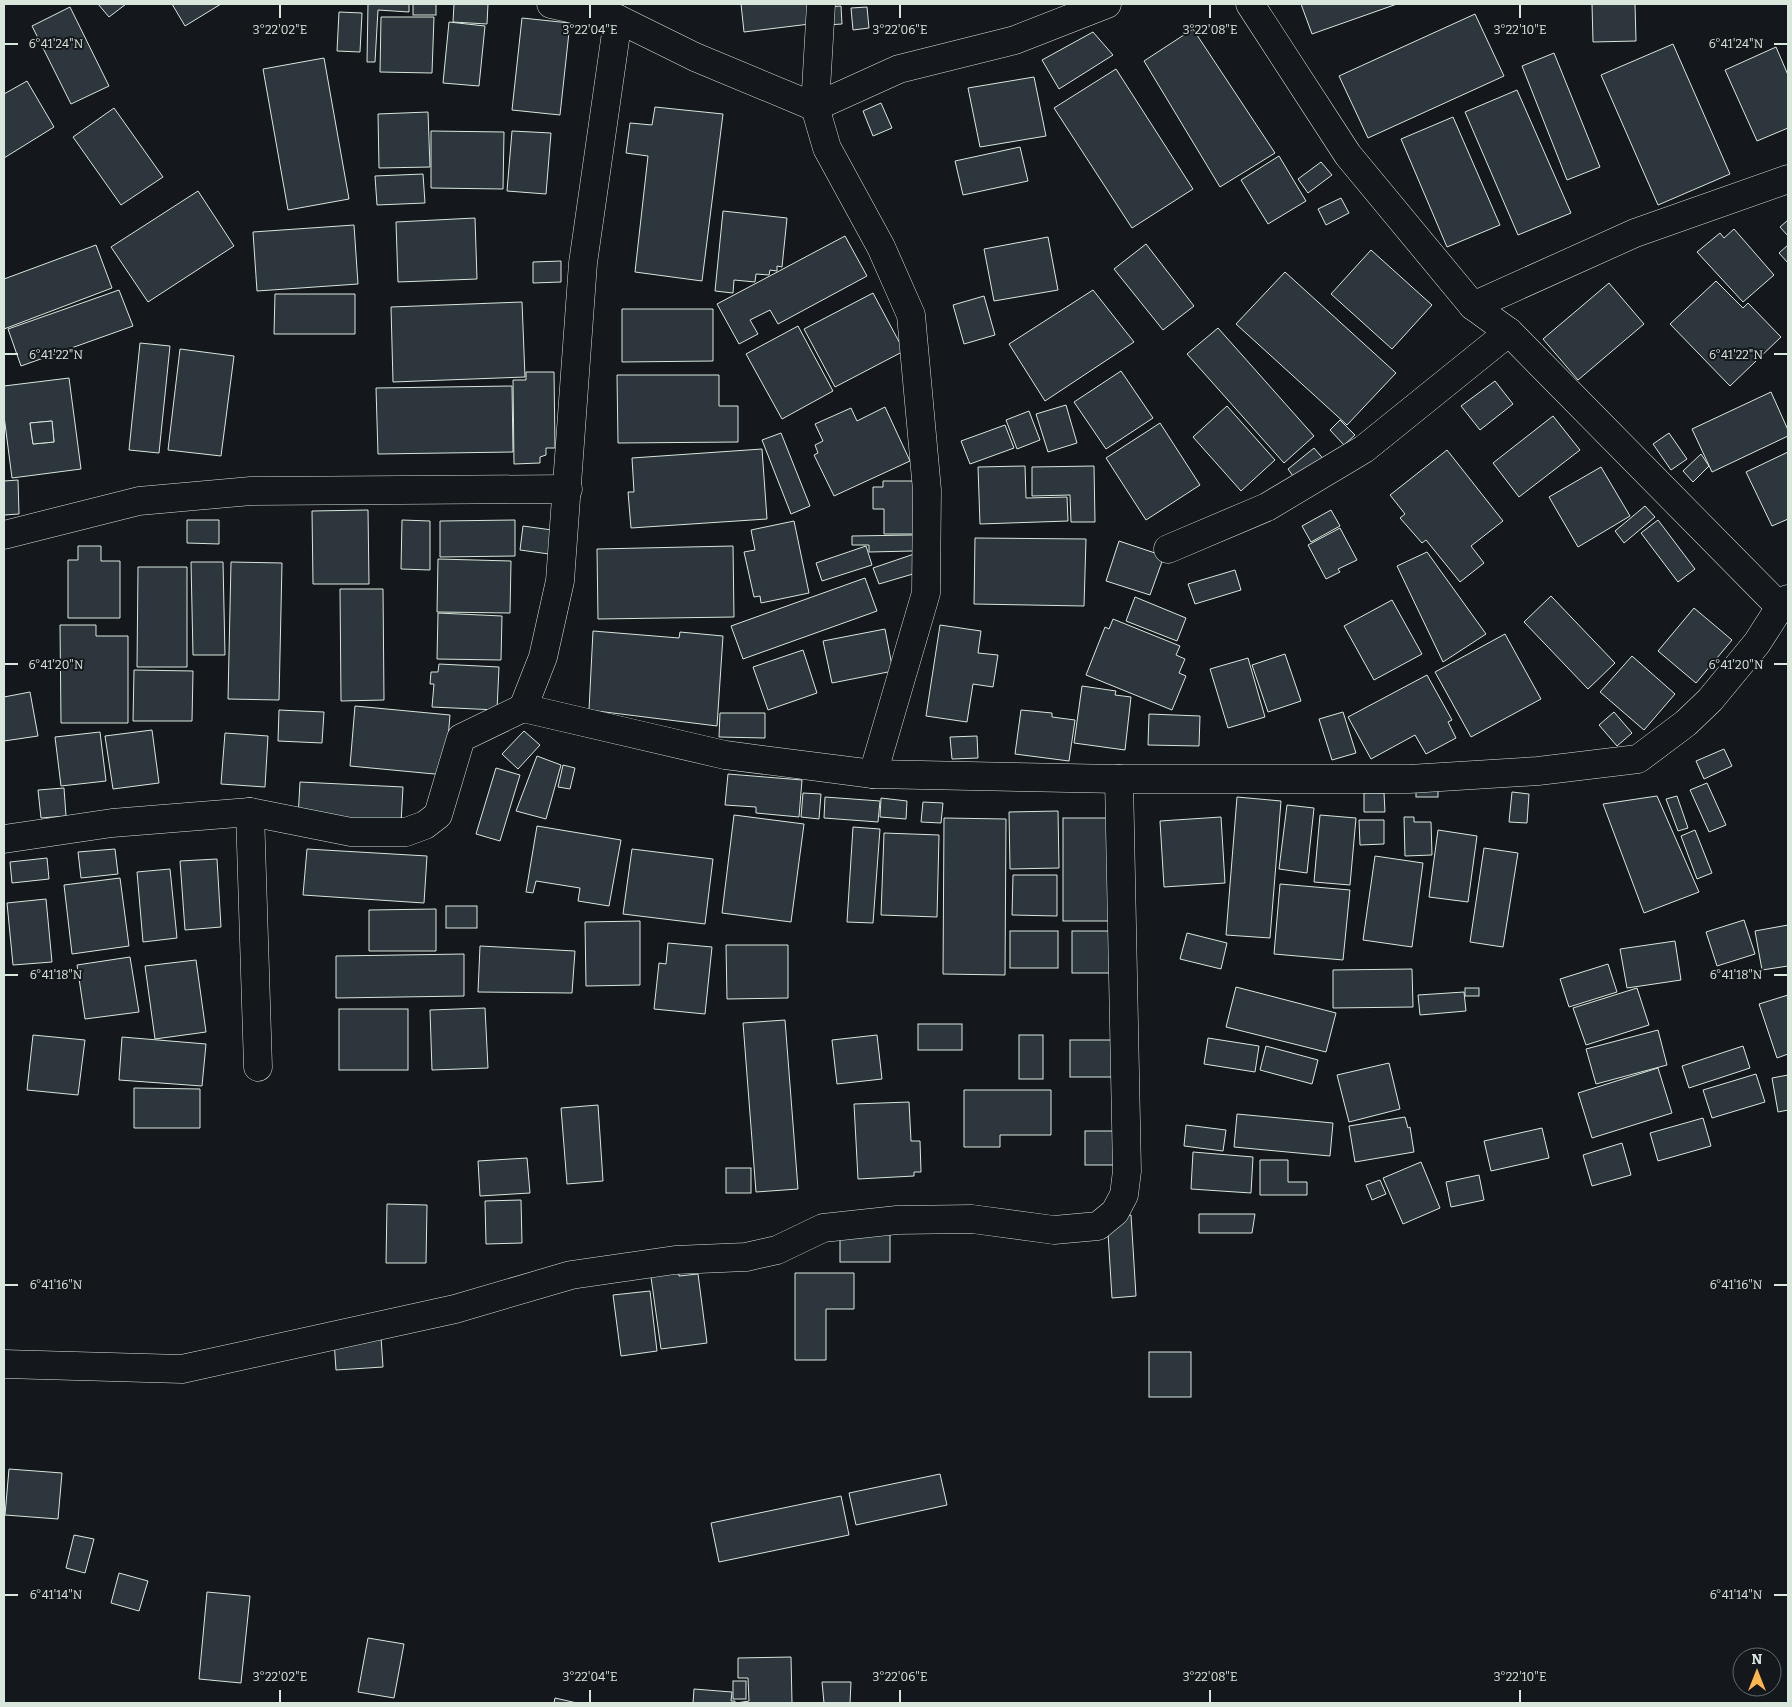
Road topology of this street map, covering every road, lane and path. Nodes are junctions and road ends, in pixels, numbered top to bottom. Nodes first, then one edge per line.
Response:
1 (551, 4) edge
2 (821, 4) edge
3 (1107, 4) edge
4 (1250, 4) edge
5 (618, 19) junction
6 (815, 107) junction
7 (1788, 179) edge
8 (1473, 306) junction
9 (1509, 332) junction
10 (568, 489) junction
11 (4, 535) edge
12 (1168, 549) dead end
13 (1784, 603) edge
14 (523, 708) junction
15 (873, 774) junction
16 (1119, 779) junction
17 (250, 812) junction
18 (4, 839) edge
19 (258, 1067) dead end
20 (4, 1364) edge

1 - 5 street
2 - 6 street
3 - 6 street
4 - 8 street
5 - 6 street
5 - 10 street
6 - 15 street
7 - 8 street
8 - 9 street
9 - 12 street
9 - 13 street
10 - 11 street
10 - 14 street
13 - 16 street
14 - 15 street
14 - 17 street
15 - 16 street
16 - 20 street
17 - 18 street
17 - 19 street

